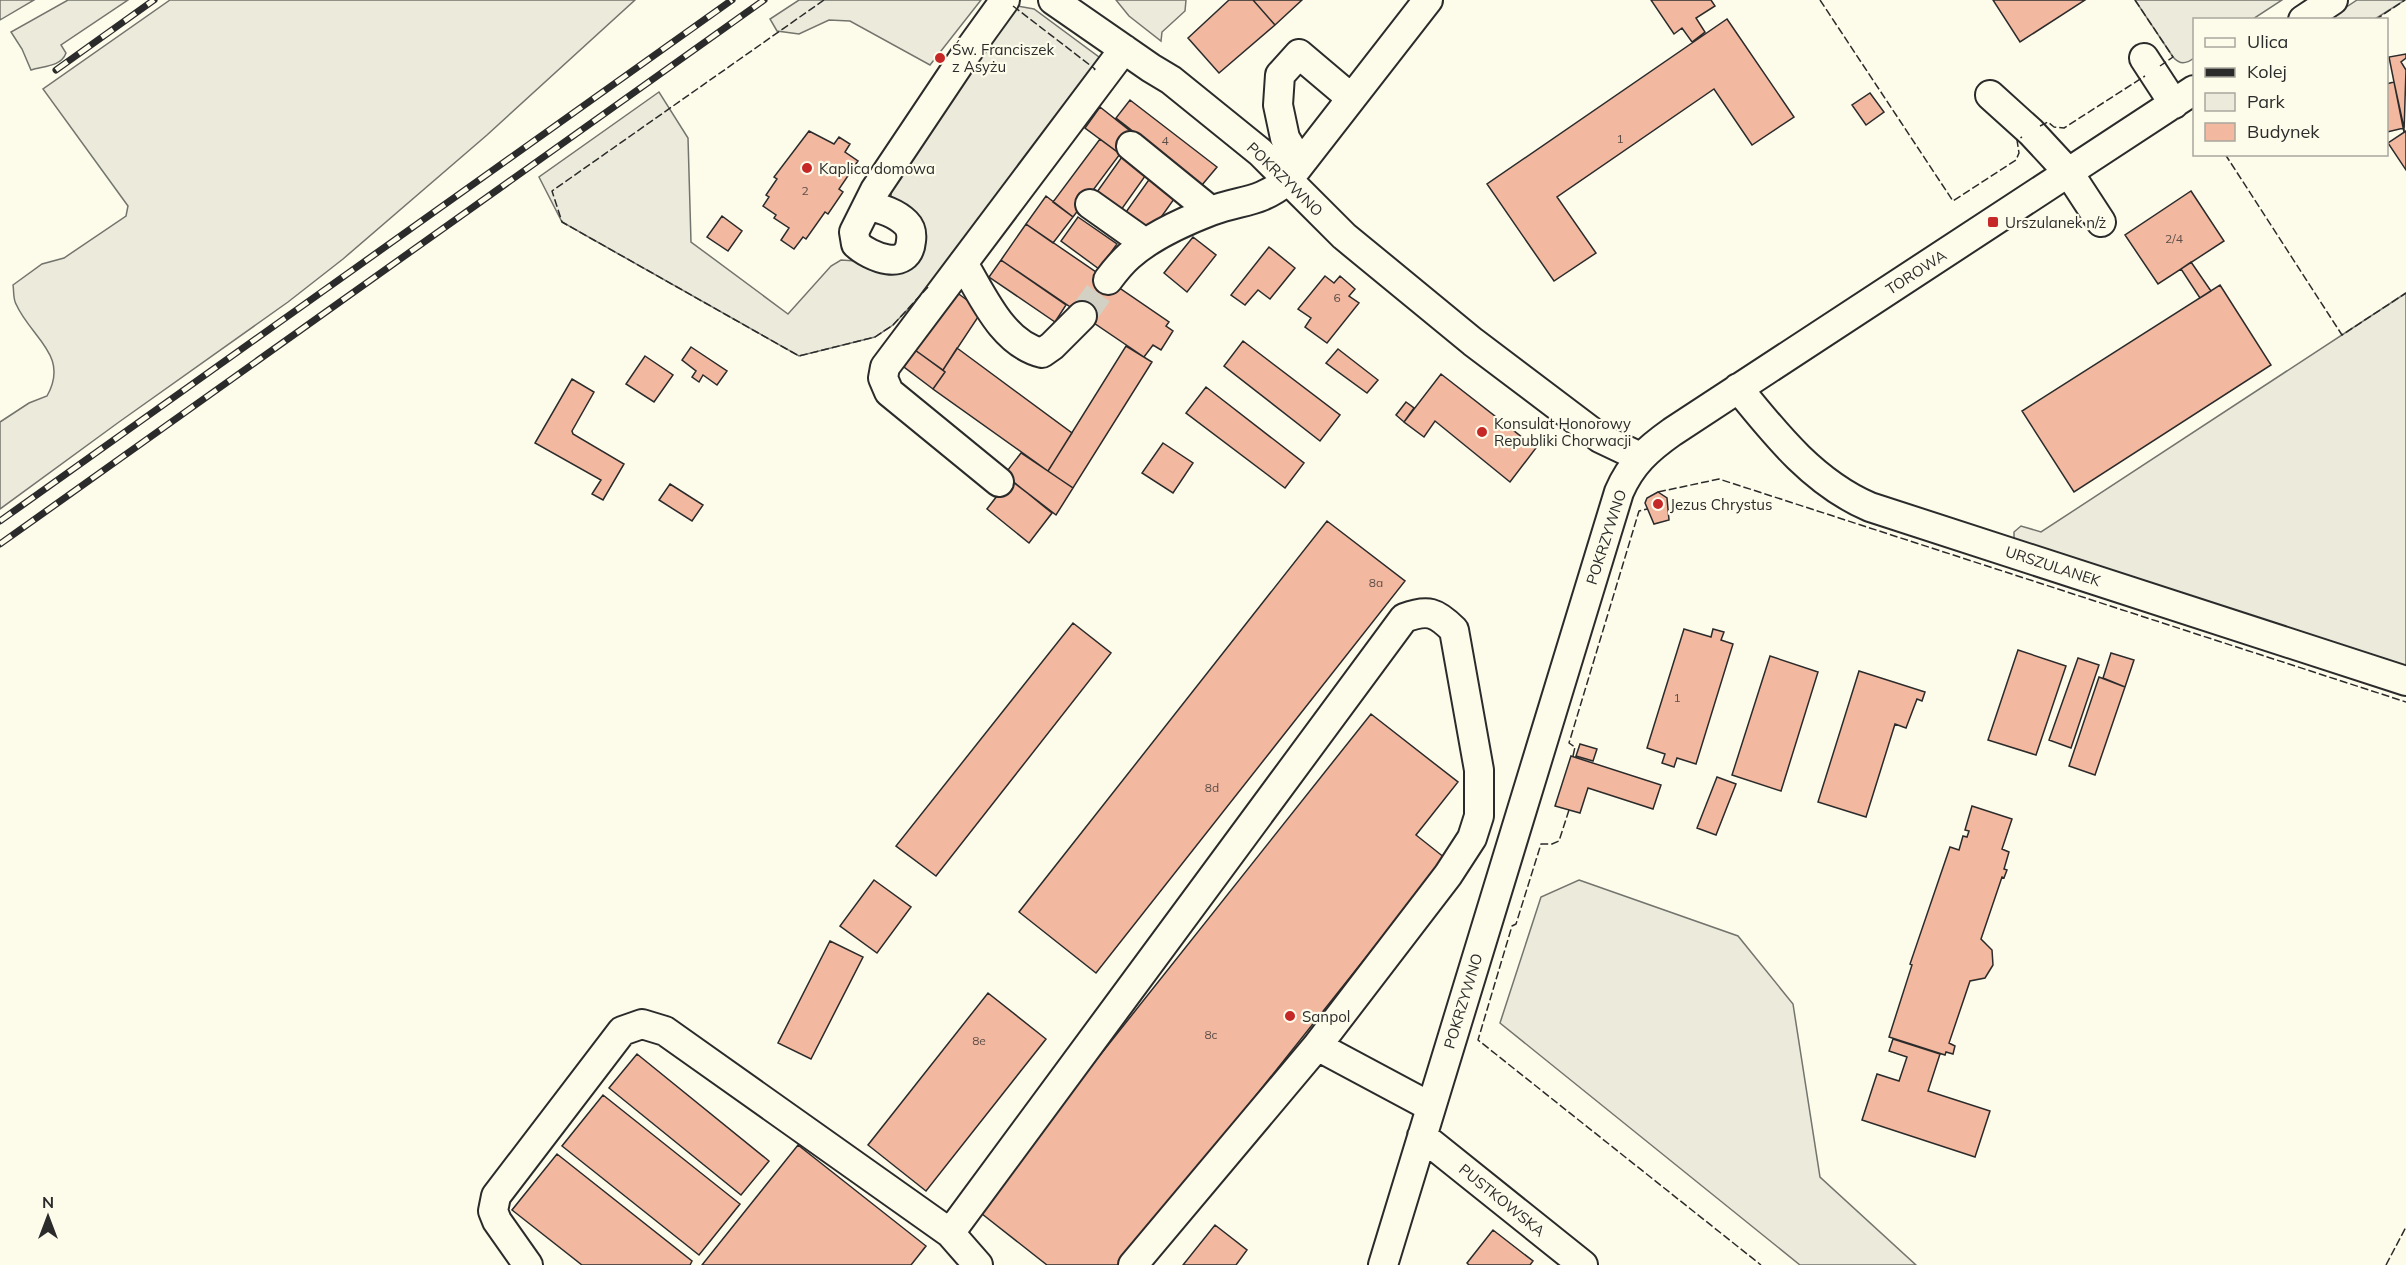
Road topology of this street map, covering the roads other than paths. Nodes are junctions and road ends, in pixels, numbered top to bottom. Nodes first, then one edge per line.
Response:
1 (1005, 0) edge
2 (1053, 0) edge
3 (1428, 0) edge
4 (2333, 0) edge
5 (2306, 18) edge
6 (1124, 49) junction
7 (2144, 58) dead end
8 (1990, 95) dead end
9 (2184, 97) edge
10 (1351, 98) junction
11 (1131, 146) dead end
12 (1294, 171) junction
13 (2068, 173) junction
14 (1090, 204) dead end
15 (868, 205) dead end
16 (1211, 211) junction
17 (2101, 222) dead end
18 (1145, 243) junction
19 (963, 263) junction
20 (1108, 280) tunnel mouth
21 (1082, 316) tunnel mouth
22 (1738, 388) junction
23 (1640, 457) junction
24 (999, 482) dead end
25 (2406, 681) edge
26 (1317, 1046) junction
27 (1431, 1107) junction
28 (1422, 1136) junction
29 (950, 1233) junction
30 (528, 1265) edge
31 (978, 1265) edge
32 (1133, 1265) edge
33 (1383, 1265) edge
34 (1583, 1265) edge

1 - 15 street
2 - 6 street, POKRZYWNO
3 - 10 street
4 - 5 street
6 - 12 street, POKRZYWNO
6 - 19 street
7 - 9 street
8 - 13 street
9 - 13 street, TOROWA
10 - 12 street
10 - 12 street
11 - 16 street
12 - 16 street
12 - 23 street, POKRZYWNO
13 - 17 street
13 - 22 street, TOROWA
14 - 18 street
16 - 18 street
18 - 20 street
19 - 21 street
19 - 24 street
22 - 23 street, TOROWA
22 - 25 street, URSZULANEK
23 - 27 street, POKRZYWNO
26 - 27 street
26 - 29 street
26 - 32 street
27 - 28 street, POKRZYWNO
28 - 33 street, POKRZYWNO
28 - 34 street, PUSTKOWSKA
29 - 30 street
29 - 31 street

